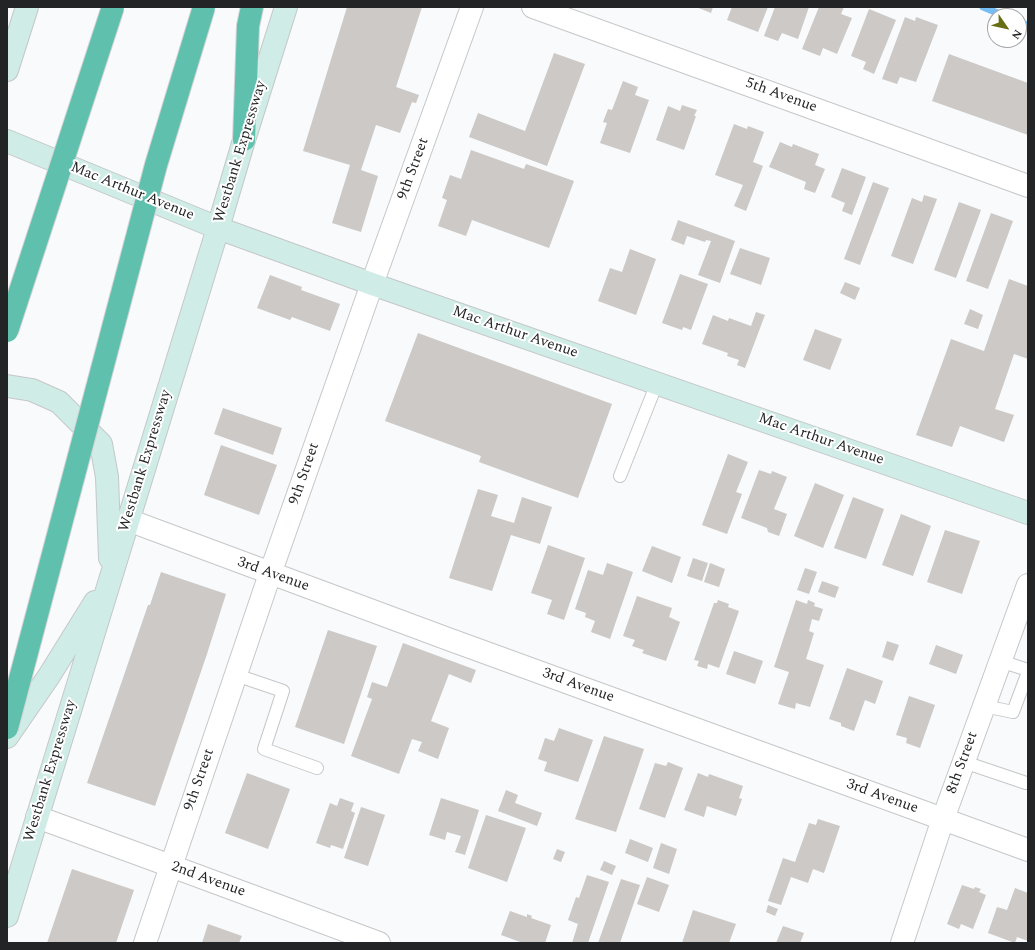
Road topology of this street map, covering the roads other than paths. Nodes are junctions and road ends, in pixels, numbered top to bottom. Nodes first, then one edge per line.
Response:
1 (27, 7) edge
2 (113, 7) edge
3 (204, 7) edge
4 (252, 7) edge
5 (286, 7) edge
6 (472, 7) edge
7 (533, 7) edge
8 (7, 70) edge
9 (244, 140) junction
10 (7, 141) edge
11 (1028, 186) edge
12 (218, 228) junction
13 (372, 284) junction
14 (7, 330) edge
15 (657, 383) junction
16 (7, 386) edge
17 (620, 476) dead end
18 (1028, 513) edge
19 (128, 520) junction
20 (270, 574) junction
21 (111, 575) junction
22 (1028, 585) edge
23 (1023, 613) edge
24 (1000, 661) junction
25 (1028, 671) edge
26 (236, 675) junction
27 (984, 706) junction
28 (7, 728) edge
29 (7, 737) edge
30 (964, 762) junction
31 (317, 768) dead end
32 (1026, 783) dead end
33 (37, 817) junction
34 (943, 819) junction
35 (1028, 850) edge
36 (171, 866) junction
37 (7, 916) edge
38 (145, 943) edge
39 (379, 943) edge
40 (902, 943) edge

1 - 8 street
2 - 14 highway, bridge
3 - 28 highway, bridge
4 - 9 highway
5 - 9 street, Westbank Expressway
6 - 13 street, 9th Street
7 - 11 street, 5th Avenue
9 - 12 street, Westbank Expressway
10 - 12 street, Mac Arthur Avenue
12 - 13 street, Mac Arthur Avenue
12 - 19 street, Westbank Expressway
13 - 15 street, Mac Arthur Avenue
13 - 20 street, 9th Street
15 - 17 lane
15 - 18 street, Mac Arthur Avenue
16 - 21 street
19 - 20 street, 3rd Avenue
19 - 21 street, Westbank Expressway
20 - 26 street, 9th Street
20 - 34 street, 3rd Avenue
21 - 29 street
21 - 33 street, Westbank Expressway
22 - 23 street, 8th Street
23 - 24 street, 8th Street
24 - 25 lane
24 - 27 street, 8th Street
25 - 27 lane
26 - 31 lane
26 - 36 street, 9th Street
27 - 30 street, 8th Street
30 - 32 lane
30 - 34 street, 8th Street
33 - 36 street, 2nd Avenue
33 - 37 street, Westbank Expressway
34 - 35 street, 3rd Avenue
34 - 40 street, 8th Street
36 - 38 street, 9th Street
36 - 39 street, 2nd Avenue

